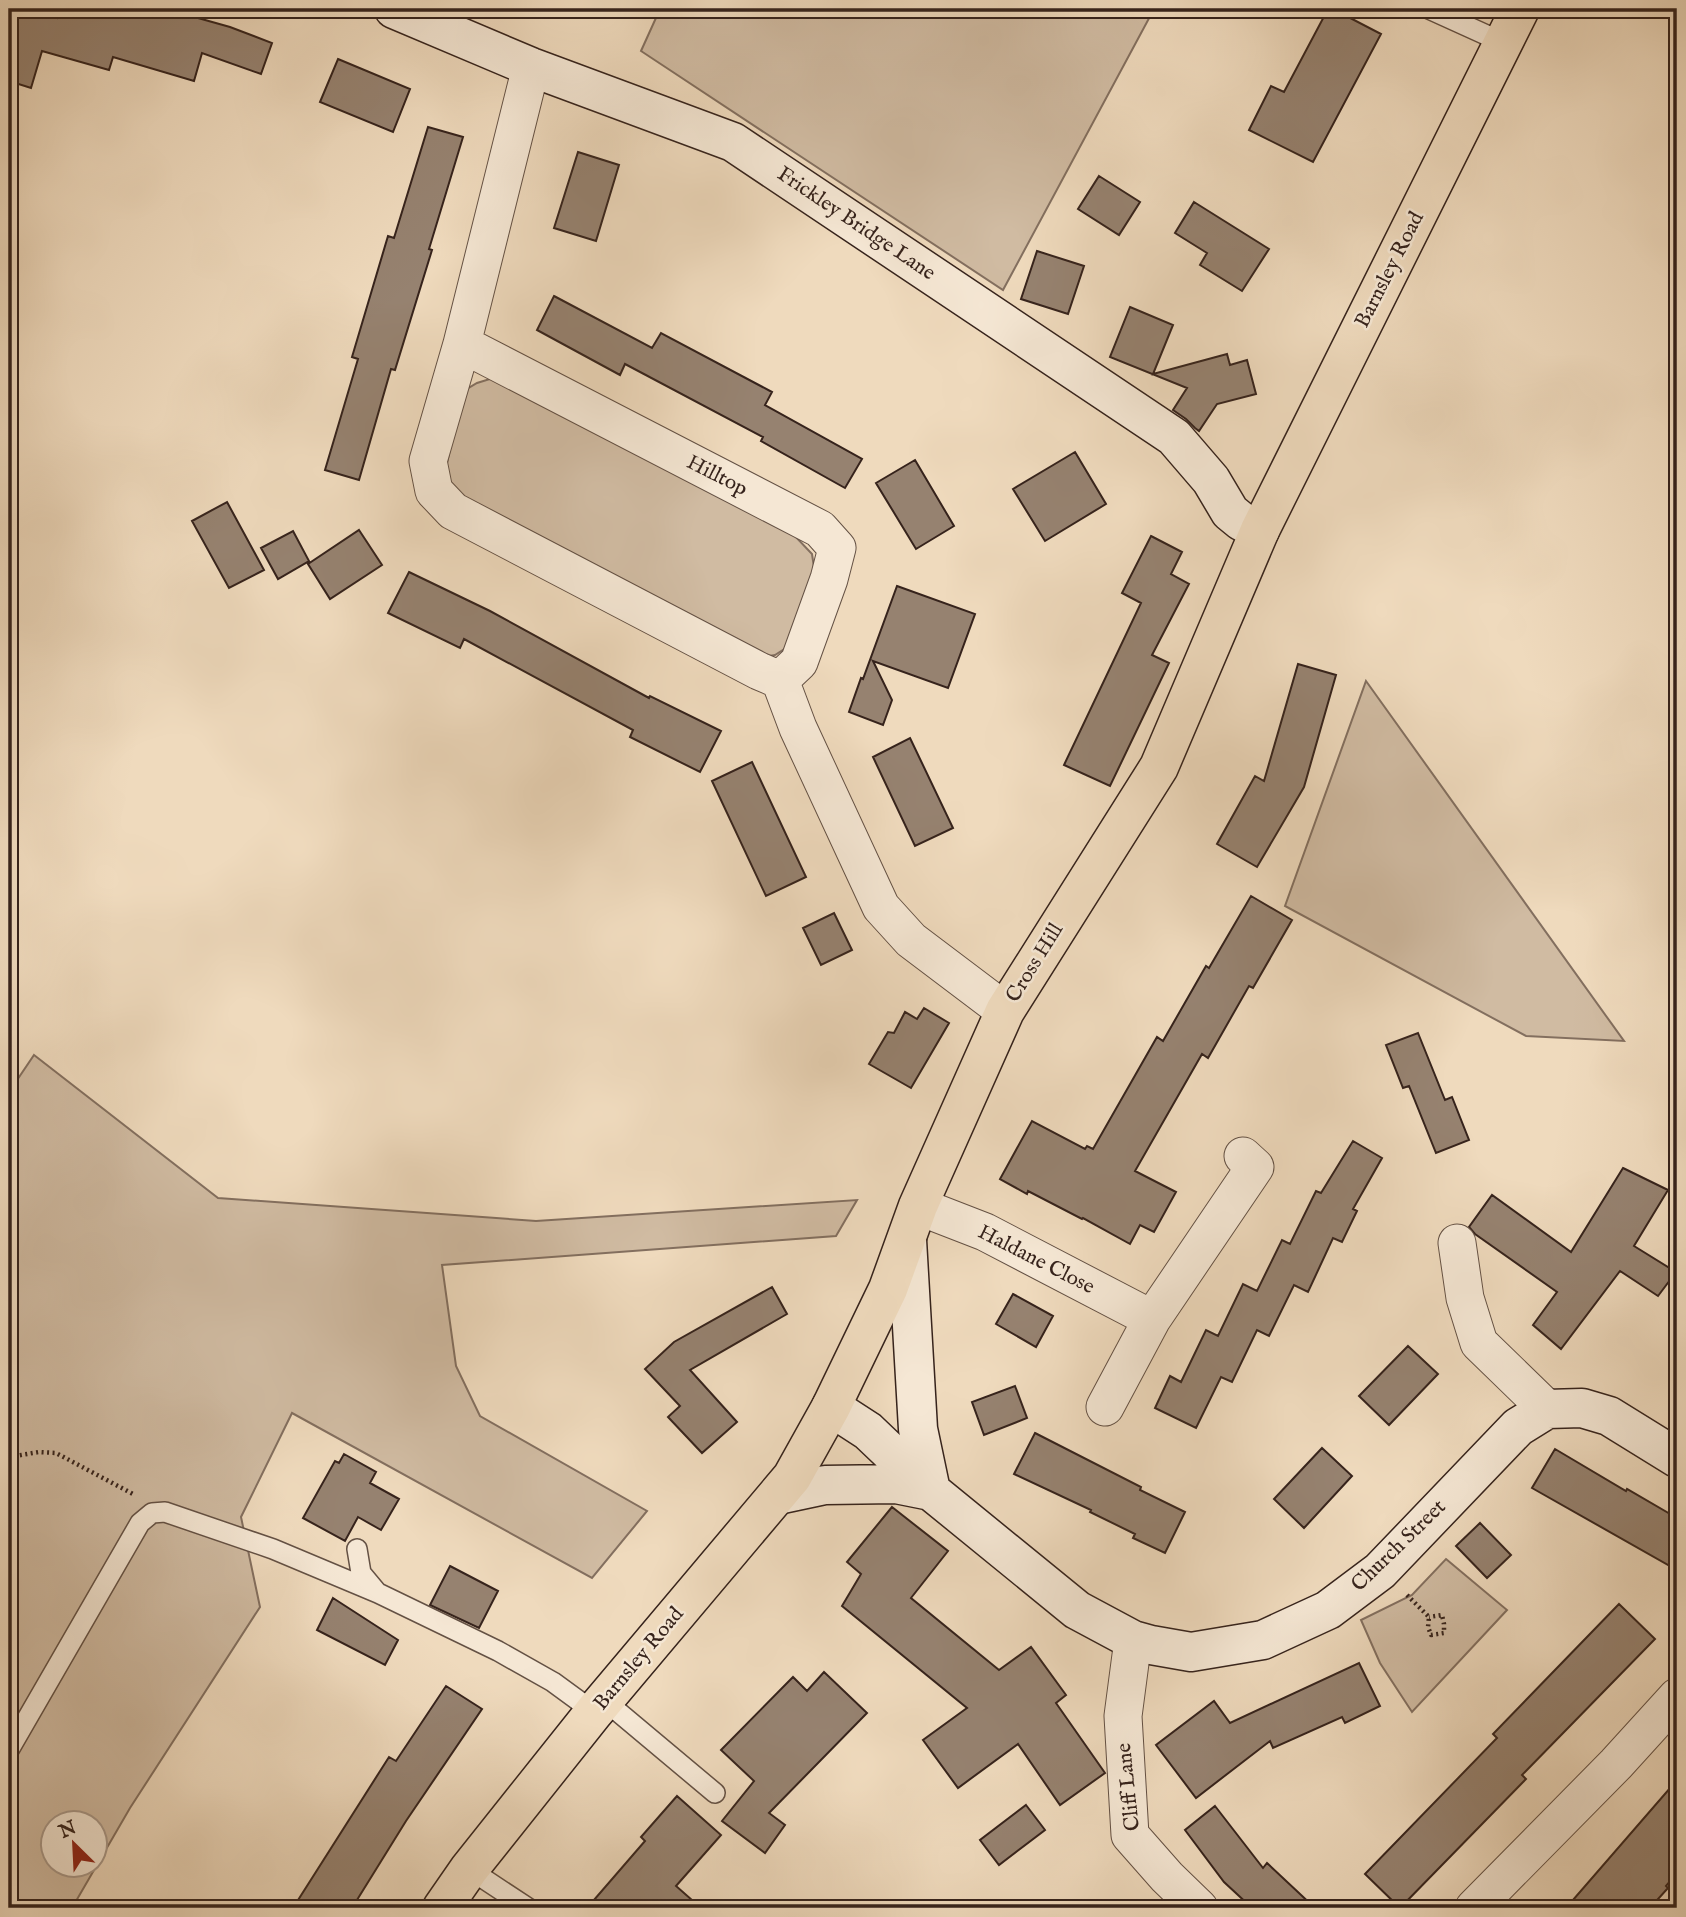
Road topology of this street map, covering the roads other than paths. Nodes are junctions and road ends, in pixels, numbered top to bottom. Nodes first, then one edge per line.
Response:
1 (394, 9) edge
2 (1429, 9) edge
3 (1520, 9) edge
4 (1504, 43) junction
5 (531, 67) junction
6 (462, 344) junction
7 (1260, 530) junction
8 (780, 680) junction
9 (1005, 1011) junction
10 (1243, 1156) dead end
11 (912, 1223) junction
12 (1457, 1243) dead end
13 (1152, 1319) junction
14 (1105, 1406) dead end
15 (831, 1407) junction
16 (1547, 1409) junction
17 (1677, 1458) edge
18 (931, 1491) junction
19 (778, 1495) junction
20 (357, 1549) dead end
21 (378, 1593) junction
22 (1133, 1640) junction
23 (1677, 1697) edge
24 (599, 1706) junction
25 (9, 1751) edge
26 (715, 1793) dead end
27 (469, 1869) junction
28 (442, 1908) edge
29 (528, 1908) edge
30 (1199, 1908) edge
31 (1474, 1908) edge

1 - 5 street, Frickley Bridge Lane
2 - 4 lane
3 - 4 highway, Barnsley Road
4 - 7 highway, Barnsley Road
5 - 6 street
5 - 7 street, Frickley Bridge Lane
6 - 8 street
6 - 8 street, Hilltop
7 - 9 highway, Cross Hill
8 - 9 street
9 - 11 highway, Cross Hill
10 - 13 street
11 - 13 street, Haldane Close
11 - 15 highway, Cross Hill
11 - 18 street
12 - 16 street
13 - 14 street
15 - 18 street, Church Street
15 - 19 highway, Barnsley Road
16 - 17 street
16 - 22 street, Church Street
18 - 19 street
18 - 22 street, Church Street
19 - 24 highway, Barnsley Road
20 - 21 lane
21 - 24 lane
21 - 25 lane
22 - 30 street, Cliff Lane
23 - 31 street
24 - 26 lane
24 - 27 highway, Barnsley Road
27 - 28 highway, Barnsley Road
27 - 29 lane

